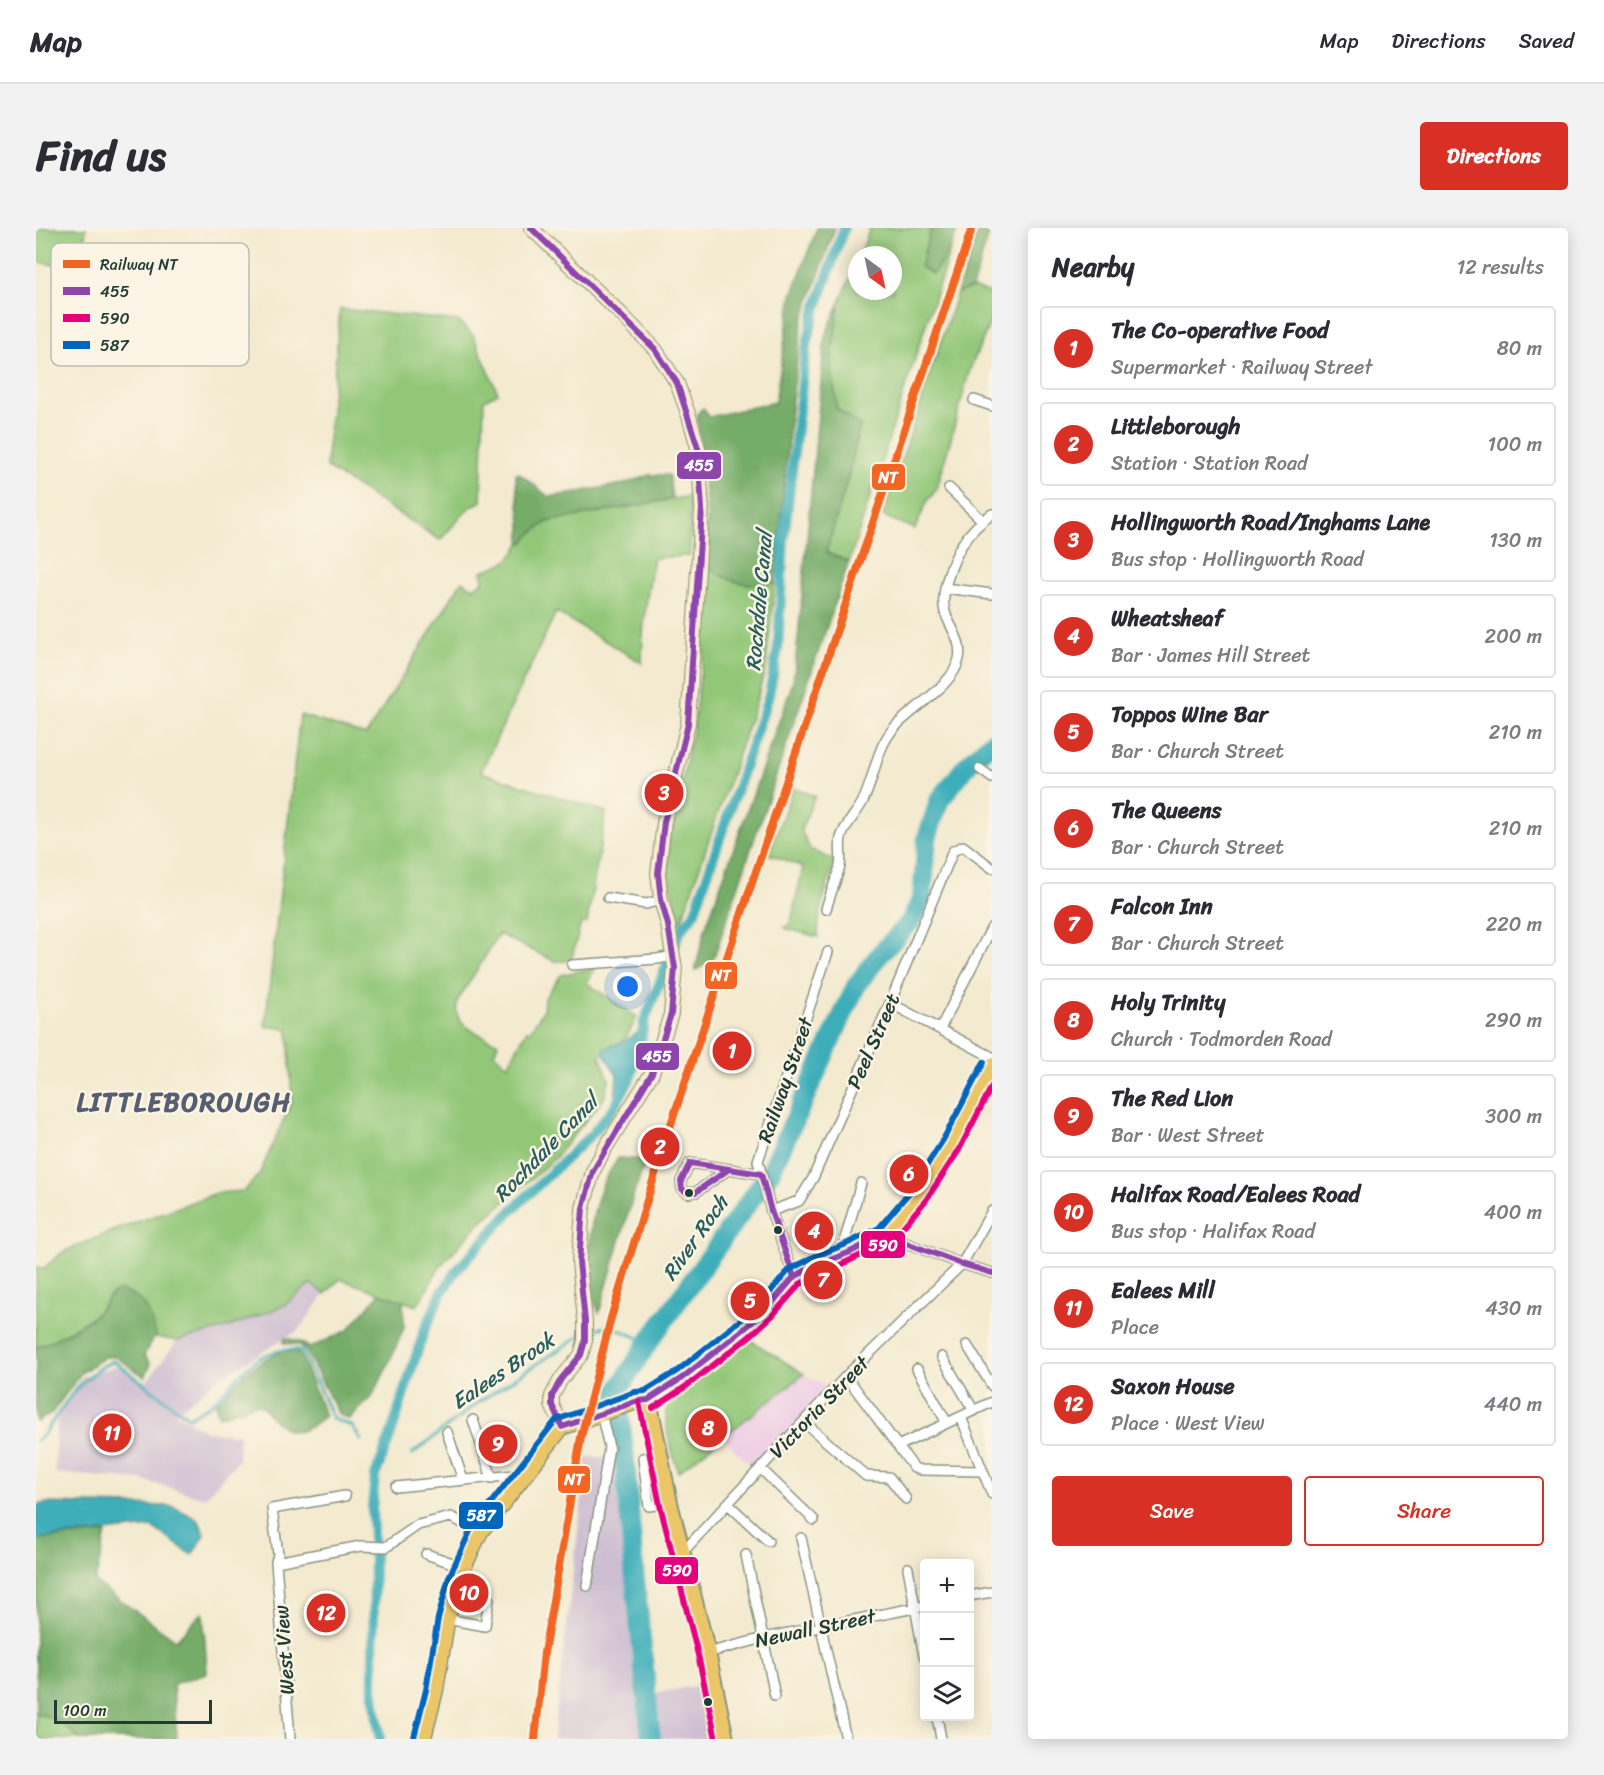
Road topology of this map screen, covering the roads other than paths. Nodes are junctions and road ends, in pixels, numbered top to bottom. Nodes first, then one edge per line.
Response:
1 (531, 228) edge
2 (974, 400) dead end
3 (989, 401) edge
4 (949, 488) dead end
5 (992, 514) edge
6 (983, 521) junction
7 (945, 588) junction
8 (992, 594) edge
9 (980, 769) dead end
10 (992, 778) edge
11 (992, 868) edge
12 (608, 898) dead end
13 (661, 900) junction
14 (826, 909) dead end
15 (992, 927) edge
16 (828, 952) dead end
17 (675, 962) junction
18 (572, 964) dead end
19 (890, 1003) junction
20 (940, 1029) junction
21 (992, 1057) edge
22 (992, 1066) edge
23 (729, 1169) junction
24 (761, 1174) junction
25 (861, 1183) dead end
26 (770, 1206) junction
27 (992, 1211) edge
28 (885, 1235) junction
29 (848, 1253) junction
30 (962, 1264) junction
31 (992, 1273) edge
32 (794, 1277) junction
33 (967, 1345) dead end
34 (942, 1357) dead end
35 (917, 1369) dead end
36 (846, 1376) junction
37 (992, 1386) edge
38 (643, 1401) junction
39 (992, 1402) edge
40 (974, 1411) junction
41 (603, 1412) junction
42 (961, 1417) junction
43 (473, 1420) dead end
44 (804, 1422) junction
45 (947, 1423) junction
46 (562, 1427) junction
47 (447, 1432) dead end
48 (898, 1446) junction
49 (760, 1469) junction
50 (983, 1471) junction
51 (524, 1474) junction
52 (492, 1478) junction
53 (463, 1480) junction
54 (396, 1487) dead end
55 (992, 1493) edge
56 (345, 1496) dead end
57 (906, 1499) dead end
58 (728, 1504) junction
59 (814, 1520) dead end
60 (480, 1532) junction
61 (801, 1538) dead end
62 (768, 1541) dead end
63 (426, 1554) dead end
64 (681, 1554) junction
65 (746, 1555) dead end
66 (276, 1562) junction
67 (464, 1567) junction
68 (908, 1568) dead end
69 (587, 1586) dead end
70 (992, 1592) edge
71 (974, 1595) edge
72 (489, 1599) dead end
73 (920, 1607) edge
74 (447, 1619) junction
75 (819, 1627) junction
76 (764, 1638) junction
77 (707, 1653) junction
78 (775, 1696) dead end
79 (938, 1721) edge
80 (425, 1738) edge
81 (290, 1739) edge
82 (725, 1739) edge
83 (846, 1739) edge
84 (941, 1739) edge

1 - 13 main road
2 - 3 street
4 - 6 street
5 - 6 street
6 - 7 street
7 - 8 street
7 - 14 street
9 - 10 street
11 - 19 street, Peel Street
12 - 13 street
13 - 17 main road
15 - 20 street
16 - 24 street, Railway Street
17 - 18 street
17 - 46 main road
19 - 20 street
19 - 26 street, Peel Street
20 - 21 street
22 - 28 highway
23 - 23 street
23 - 24 street
24 - 26 street, Railway Street
25 - 29 street
26 - 32 street, Railway Street
27 - 30 street, Victoria Street
28 - 29 highway
28 - 30 street
29 - 32 highway
30 - 31 street
30 - 36 street, Victoria Street
32 - 38 highway
33 - 37 street
34 - 40 street
35 - 45 street
36 - 44 street, Victoria Street
36 - 48 street
38 - 41 main road
38 - 64 highway
39 - 40 street
40 - 42 street
41 - 46 main road
41 - 69 street
42 - 45 street
42 - 50 street
43 - 52 street
44 - 49 street, Victoria Street
44 - 57 street
45 - 48 street
46 - 51 main road
47 - 53 street
48 - 50 street
49 - 58 street, Victoria Street
49 - 59 street
50 - 55 street
51 - 52 street
51 - 60 main road
52 - 53 street
53 - 54 street
56 - 66 street, West View
58 - 62 street
58 - 64 street, Victoria Street
60 - 66 street
60 - 67 main road
61 - 75 street
63 - 67 street
64 - 77 highway
65 - 76 street
66 - 81 street, West View
67 - 74 main road
68 - 73 street
70 - 71 street
72 - 74 street
73 - 75 street, Newall Street
74 - 80 main road
75 - 76 street, Newall Street
75 - 83 street
76 - 77 street, Newall Street
76 - 78 street
77 - 82 highway
79 - 84 street

